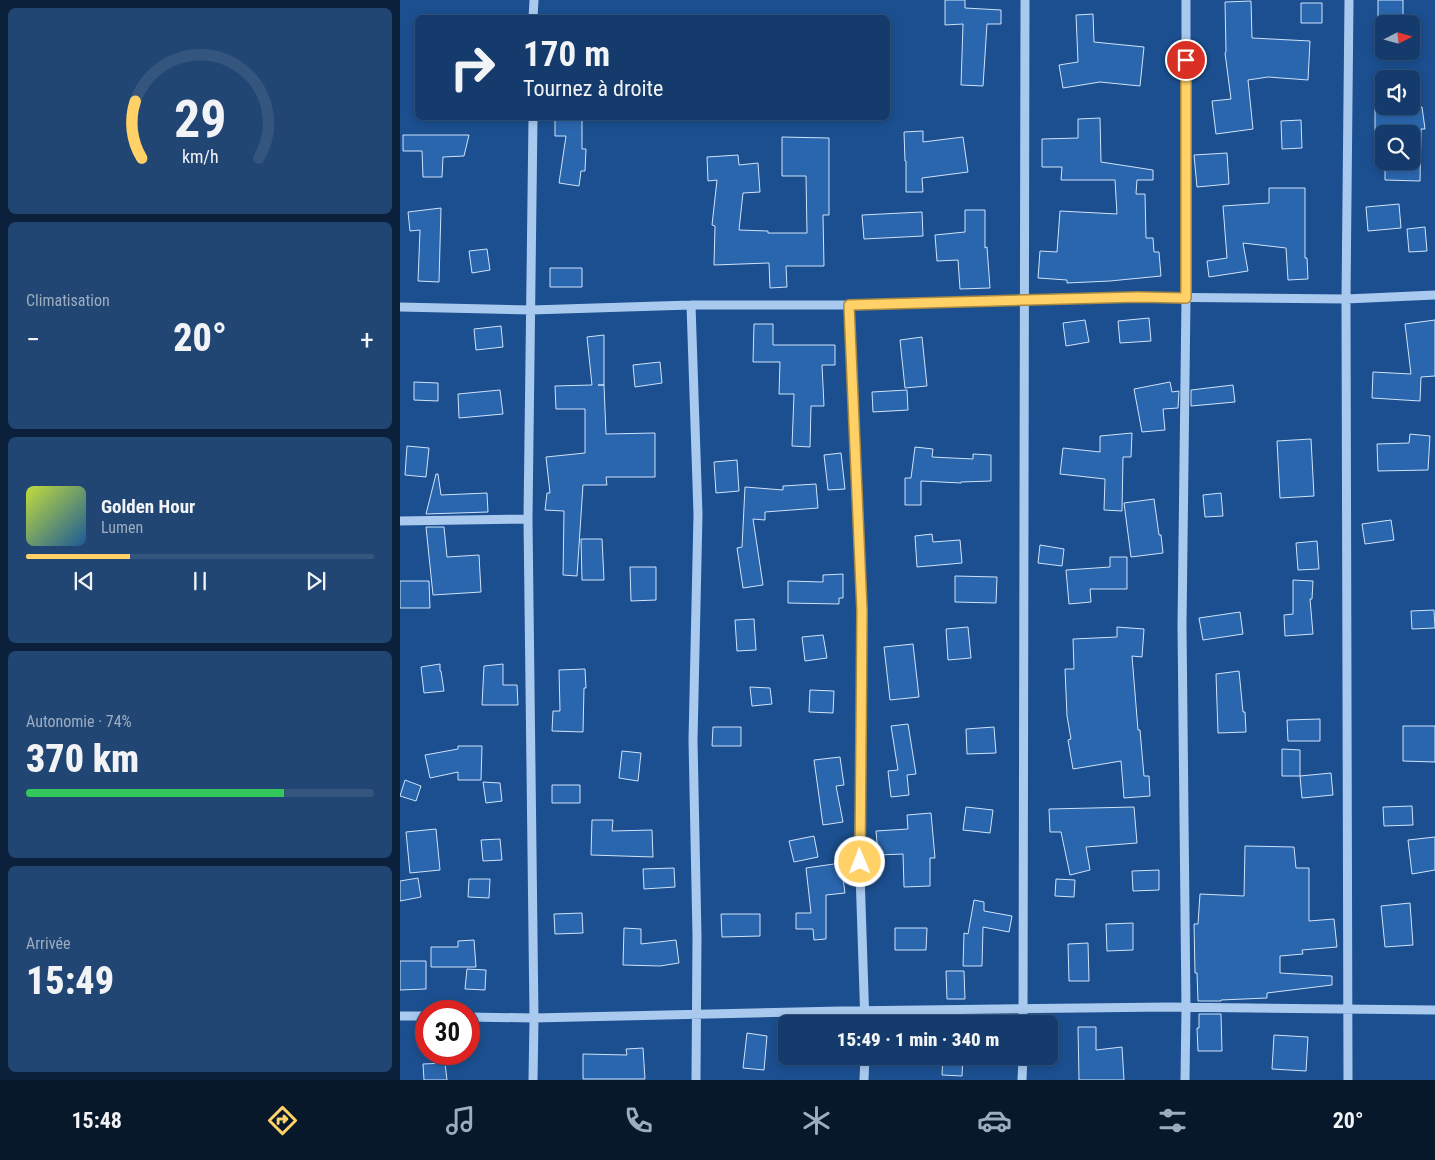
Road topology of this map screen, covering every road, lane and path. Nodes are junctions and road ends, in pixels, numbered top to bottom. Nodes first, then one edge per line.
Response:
1 (534, 0) edge
2 (1025, 0) edge
3 (1186, 0) edge
4 (1349, 0) edge
5 (533, 15) edge
6 (533, 120) edge
7 (1435, 295) edge
8 (1186, 298) junction
9 (1346, 299) junction
10 (1025, 300) junction
11 (691, 305) junction
12 (849, 305) junction
13 (400, 307) edge
14 (531, 310) junction
15 (528, 519) junction
16 (400, 521) edge
17 (1186, 1008) junction
18 (1348, 1008) junction
19 (1024, 1009) junction
20 (1435, 1010) edge
21 (865, 1011) junction
22 (697, 1014) junction
23 (865, 1015) edge
24 (1024, 1015) edge
25 (400, 1016) edge
26 (415, 1016) edge
27 (480, 1017) edge
28 (534, 1018) junction
29 (864, 1065) edge
30 (1023, 1065) edge
31 (533, 1080) edge
32 (696, 1080) edge
33 (864, 1080) edge
34 (1022, 1080) edge
35 (1185, 1080) edge
36 (1348, 1080) edge

1 - 5 street
2 - 10 street
3 - 8 street
4 - 9 street
6 - 14 street
7 - 9 street
8 - 9 street
8 - 10 street
8 - 17 street
9 - 18 street
10 - 12 street
10 - 19 street
11 - 12 street
11 - 14 street
11 - 22 street
12 - 21 street
13 - 14 street
14 - 15 street
15 - 16 street
15 - 28 street
17 - 18 street
17 - 19 street
17 - 35 street
18 - 20 street
18 - 36 street
19 - 21 street
19 - 24 street
21 - 22 street
21 - 23 street
22 - 28 street
22 - 32 street
25 - 26 street
27 - 28 street
28 - 31 street
29 - 33 street
30 - 34 street

